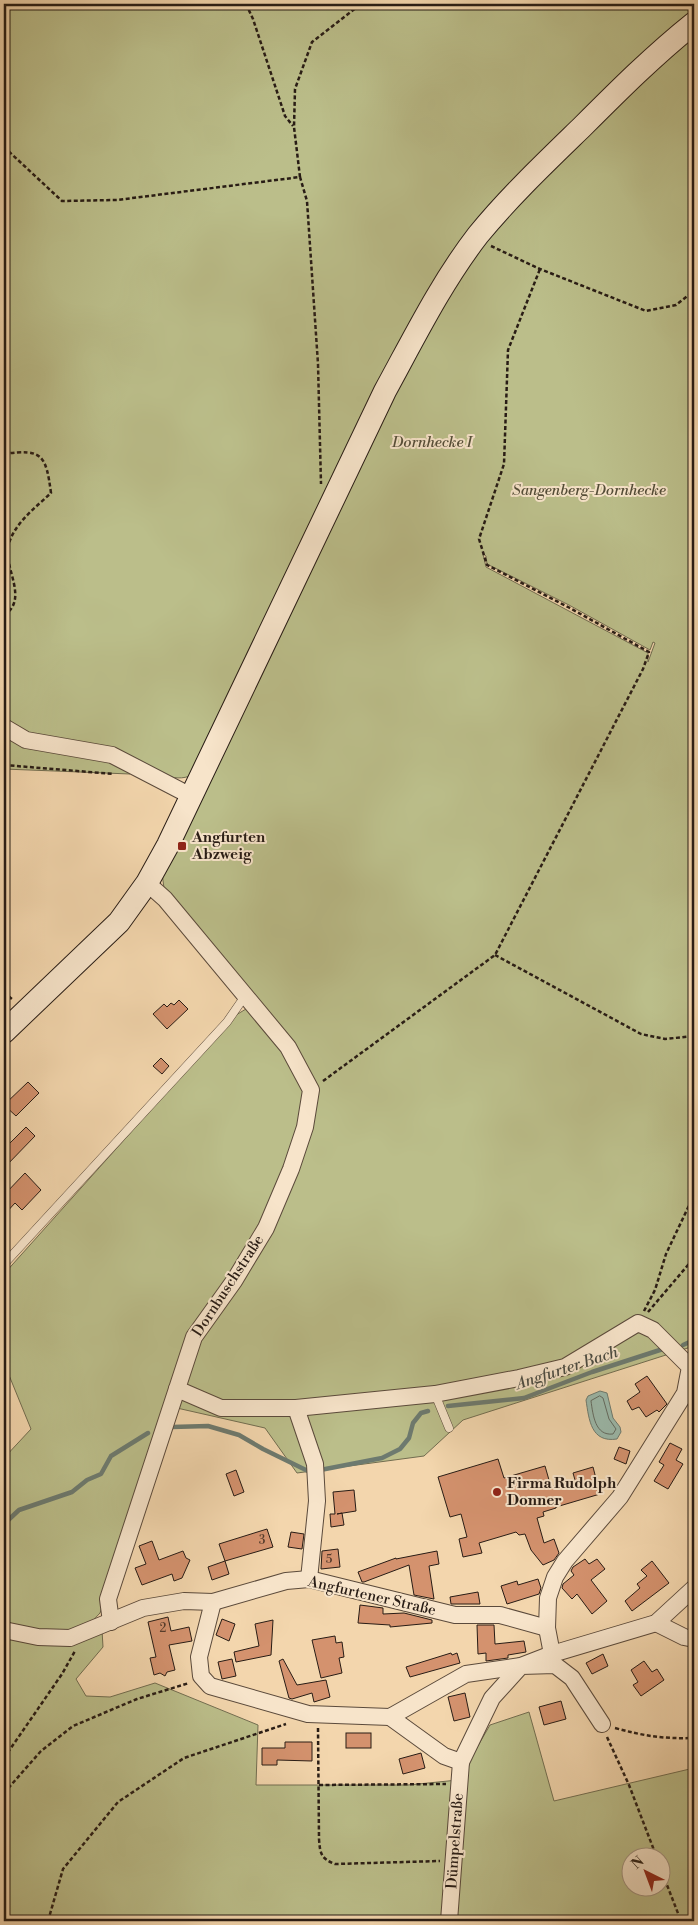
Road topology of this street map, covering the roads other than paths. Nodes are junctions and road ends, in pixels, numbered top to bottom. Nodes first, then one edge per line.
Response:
1 (694, 23) edge
2 (4, 727) edge
3 (191, 796) junction
4 (146, 883) junction
5 (245, 996) junction
6 (4, 1032) edge
7 (6, 1261) edge
8 (177, 1389) junction
9 (435, 1394) junction
10 (296, 1408) junction
11 (449, 1428) dead end
12 (309, 1578) junction
13 (694, 1588) edge
14 (213, 1602) junction
15 (110, 1622) junction
16 (656, 1623) junction
17 (547, 1628) junction
18 (4, 1630) edge
19 (694, 1639) edge
20 (552, 1654) junction
21 (521, 1666) junction
22 (390, 1717) junction
23 (602, 1724) road end
24 (461, 1762) junction
25 (448, 1921) edge

1 - 3 main road
2 - 3 street
3 - 4 main road
4 - 5 street
4 - 6 main road
5 - 7 lane
5 - 8 street, Dornbuschstraße
8 - 10 street
8 - 15 street, Dornbuschstraße
9 - 10 street
9 - 11 lane
9 - 17 street
10 - 12 street
12 - 14 street, Angfurtener Straße
12 - 17 street, Angfurtener Straße
13 - 16 street
14 - 15 street, Angfurtener Straße
14 - 22 street
15 - 18 street, Angfurtener Straße
16 - 19 street
16 - 20 street
17 - 20 street
20 - 21 street
21 - 22 street
21 - 23 street
21 - 24 street, Dümpelstraße
22 - 24 street
24 - 25 street, Dümpelstraße

